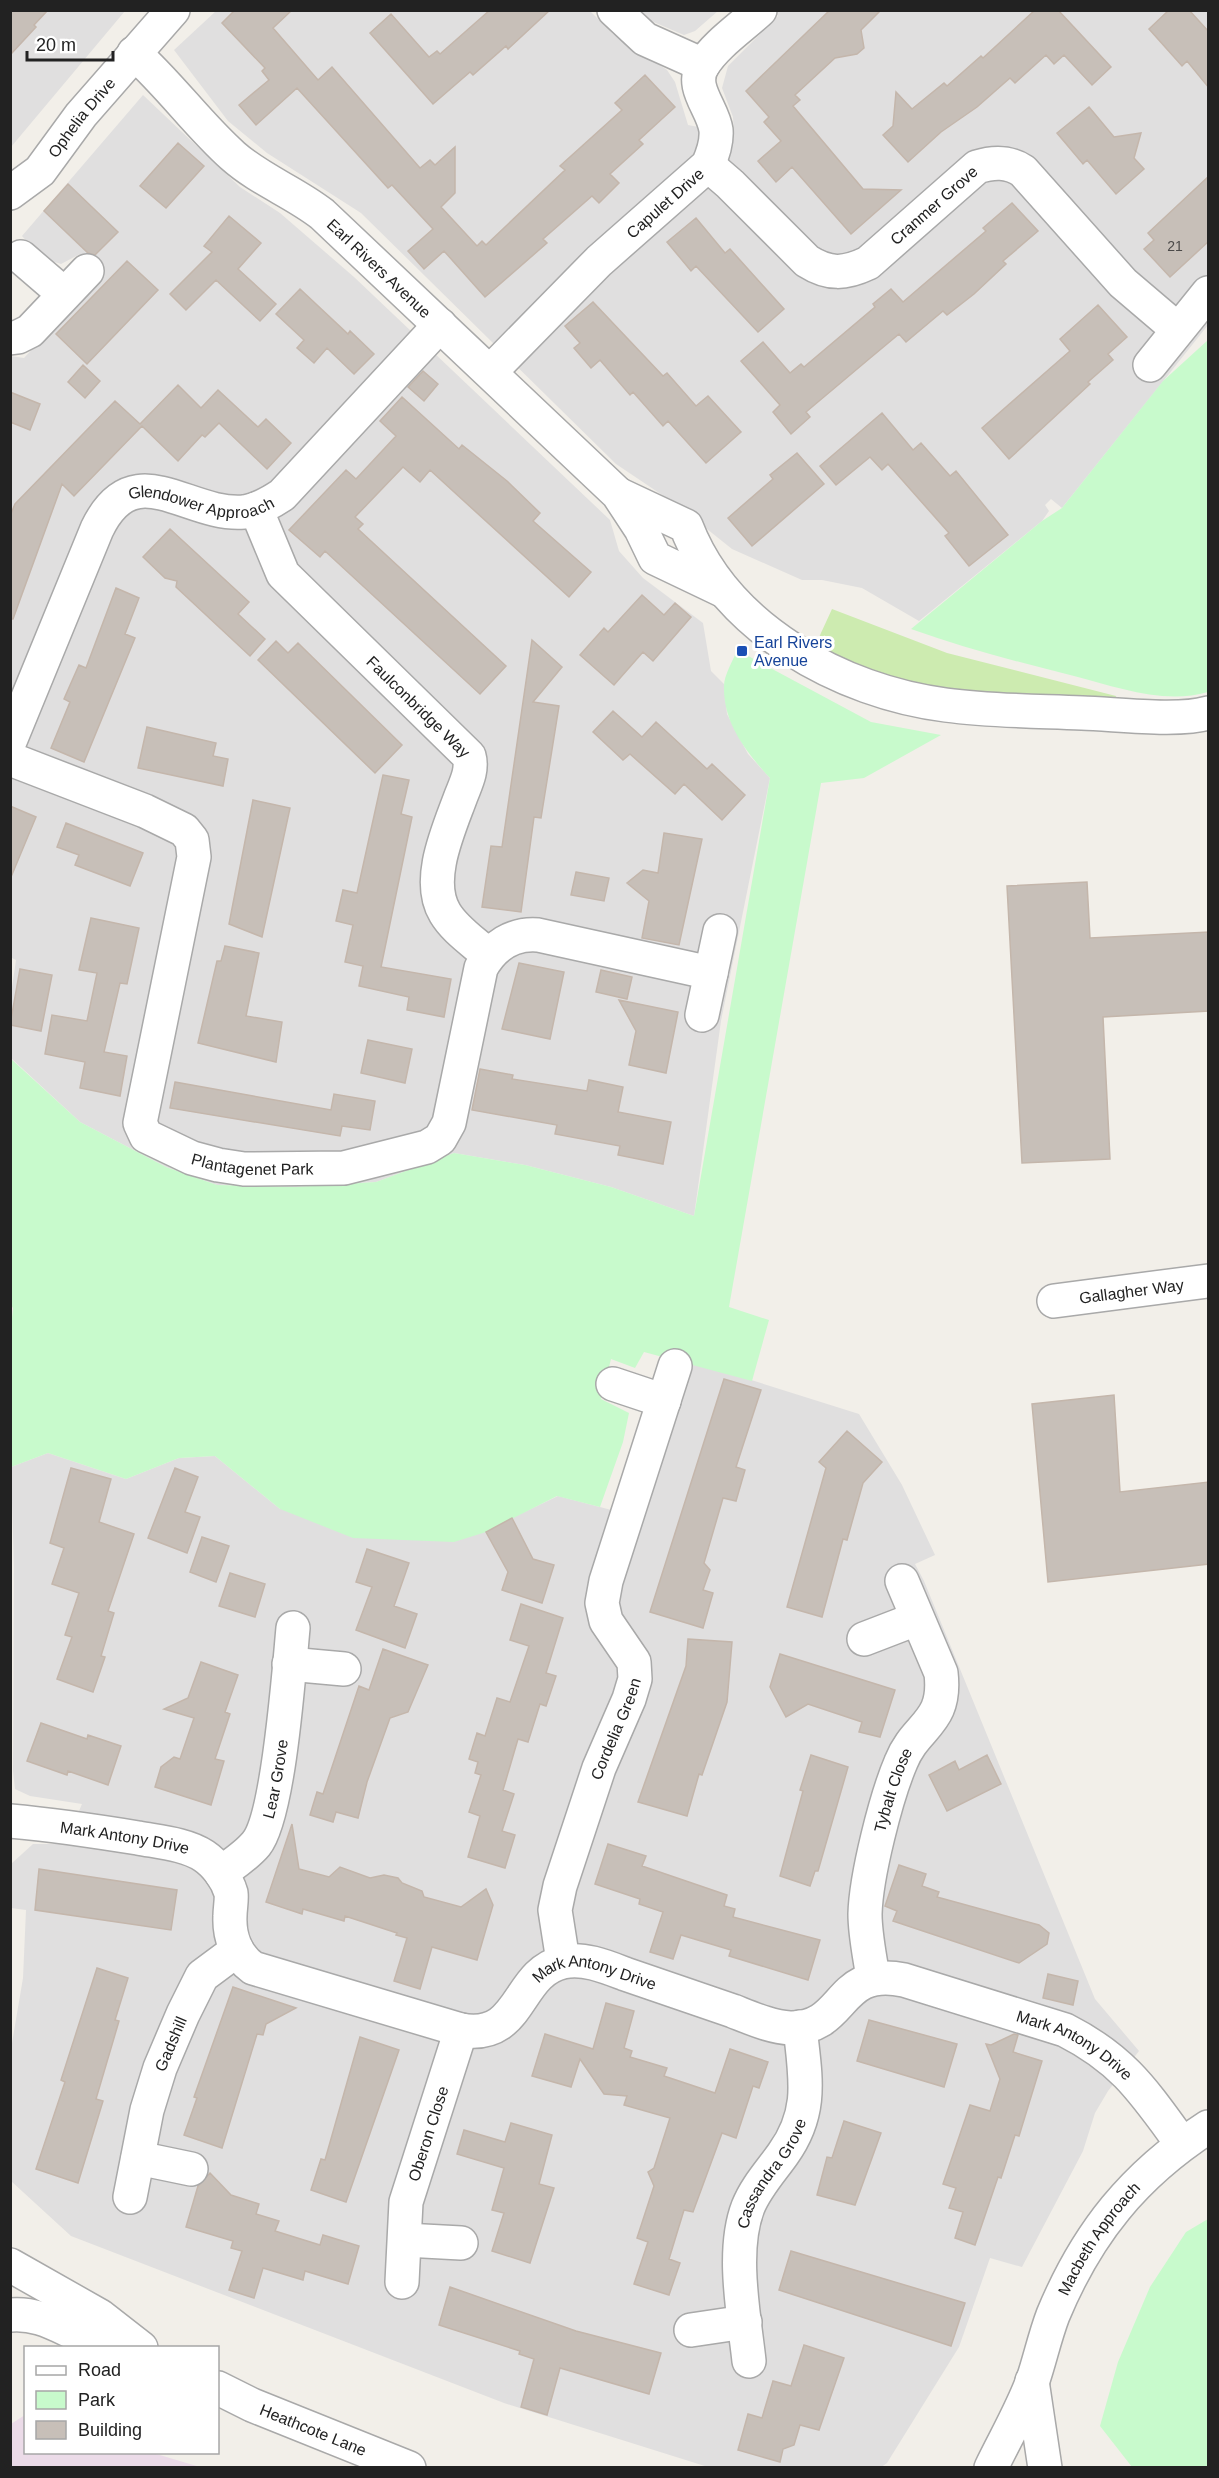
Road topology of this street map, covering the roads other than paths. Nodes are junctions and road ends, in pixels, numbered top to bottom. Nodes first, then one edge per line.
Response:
1 (173, 10) edge
2 (614, 10) edge
3 (760, 10) edge
4 (134, 53) junction
5 (703, 65) junction
6 (708, 165) junction
7 (10, 193) edge
8 (21, 257) dead end
9 (87, 272) dead end
10 (1209, 293) edge
11 (64, 294) junction
12 (440, 325) junction
13 (1178, 329) junction
14 (10, 338) edge
15 (1150, 365) dead end
16 (491, 372) junction
17 (256, 509) junction
18 (1209, 712) edge
19 (10, 741) edge
20 (10, 759) edge
21 (720, 931) dead end
22 (488, 955) junction
23 (711, 973) junction
24 (702, 1015) dead end
25 (1209, 1281) edge
26 (1054, 1300) dead end
27 (675, 1366) dead end
28 (613, 1384) dead end
29 (664, 1401) junction
30 (902, 1581) dead end
31 (916, 1618) junction
32 (293, 1628) dead end
33 (864, 1639) dead end
34 (289, 1664) junction
35 (344, 1669) dead end
36 (10, 1821) edge
37 (221, 1873) junction
38 (237, 1950) junction
39 (564, 1961) junction
40 (873, 1978) junction
41 (800, 2027) junction
42 (461, 2030) junction
43 (1196, 2136) edge
44 (138, 2158) junction
45 (191, 2169) dead end
46 (130, 2197) dead end
47 (405, 2240) junction
48 (461, 2243) dead end
49 (10, 2265) edge
50 (402, 2282) dead end
51 (10, 2315) edge
52 (745, 2322) junction
53 (692, 2330) dead end
54 (119, 2346) edge
55 (138, 2346) edge
56 (749, 2361) dead end
57 (1032, 2381) junction
58 (219, 2388) edge
59 (409, 2468) edge
60 (991, 2468) edge
61 (1045, 2468) edge

1 - 4 street, Ophelia Drive
2 - 5 street
3 - 5 street
4 - 7 street, Ophelia Drive
4 - 12 street, Earl Rivers Avenue
5 - 6 street, Capulet Drive
6 - 13 street, Cranmer Grove
6 - 16 street, Capulet Drive
8 - 11 street
9 - 11 street
10 - 13 street
11 - 14 street
12 - 16 street, Earl Rivers Avenue
12 - 17 street, Glendower Approach
13 - 15 street
16 - 18 street, Earl Rivers Avenue
17 - 19 street, Glendower Approach
17 - 22 street, Faulconbridge Way
20 - 22 street, Plantagenet Park
21 - 23 street
22 - 23 street
23 - 24 street
25 - 26 street, Gallagher Way
27 - 29 street, Cordelia Green
28 - 29 street
29 - 39 street, Cordelia Green
30 - 31 street, Tybalt Close
31 - 33 street
31 - 40 street, Tybalt Close
32 - 34 street, Lear Grove
34 - 35 street
34 - 37 street, Lear Grove
36 - 37 street, Mark Antony Drive
37 - 38 street
38 - 42 street, Mark Antony Drive
38 - 44 street, Gadshill
39 - 41 street, Mark Antony Drive
39 - 42 street, Mark Antony Drive
40 - 41 street, Mark Antony Drive
40 - 43 street, Mark Antony Drive
41 - 52 street, Cassandra Grove
42 - 47 street, Oberon Close
43 - 57 street, Macbeth Approach
44 - 45 street
44 - 46 street, Gadshill
47 - 48 street
47 - 50 street, Oberon Close
49 - 55 street
51 - 54 street
52 - 53 street
52 - 56 street, Cassandra Grove
57 - 60 street, Macbeth Approach
57 - 61 street, Macbeth Approach
58 - 59 street, Heathcote Lane

